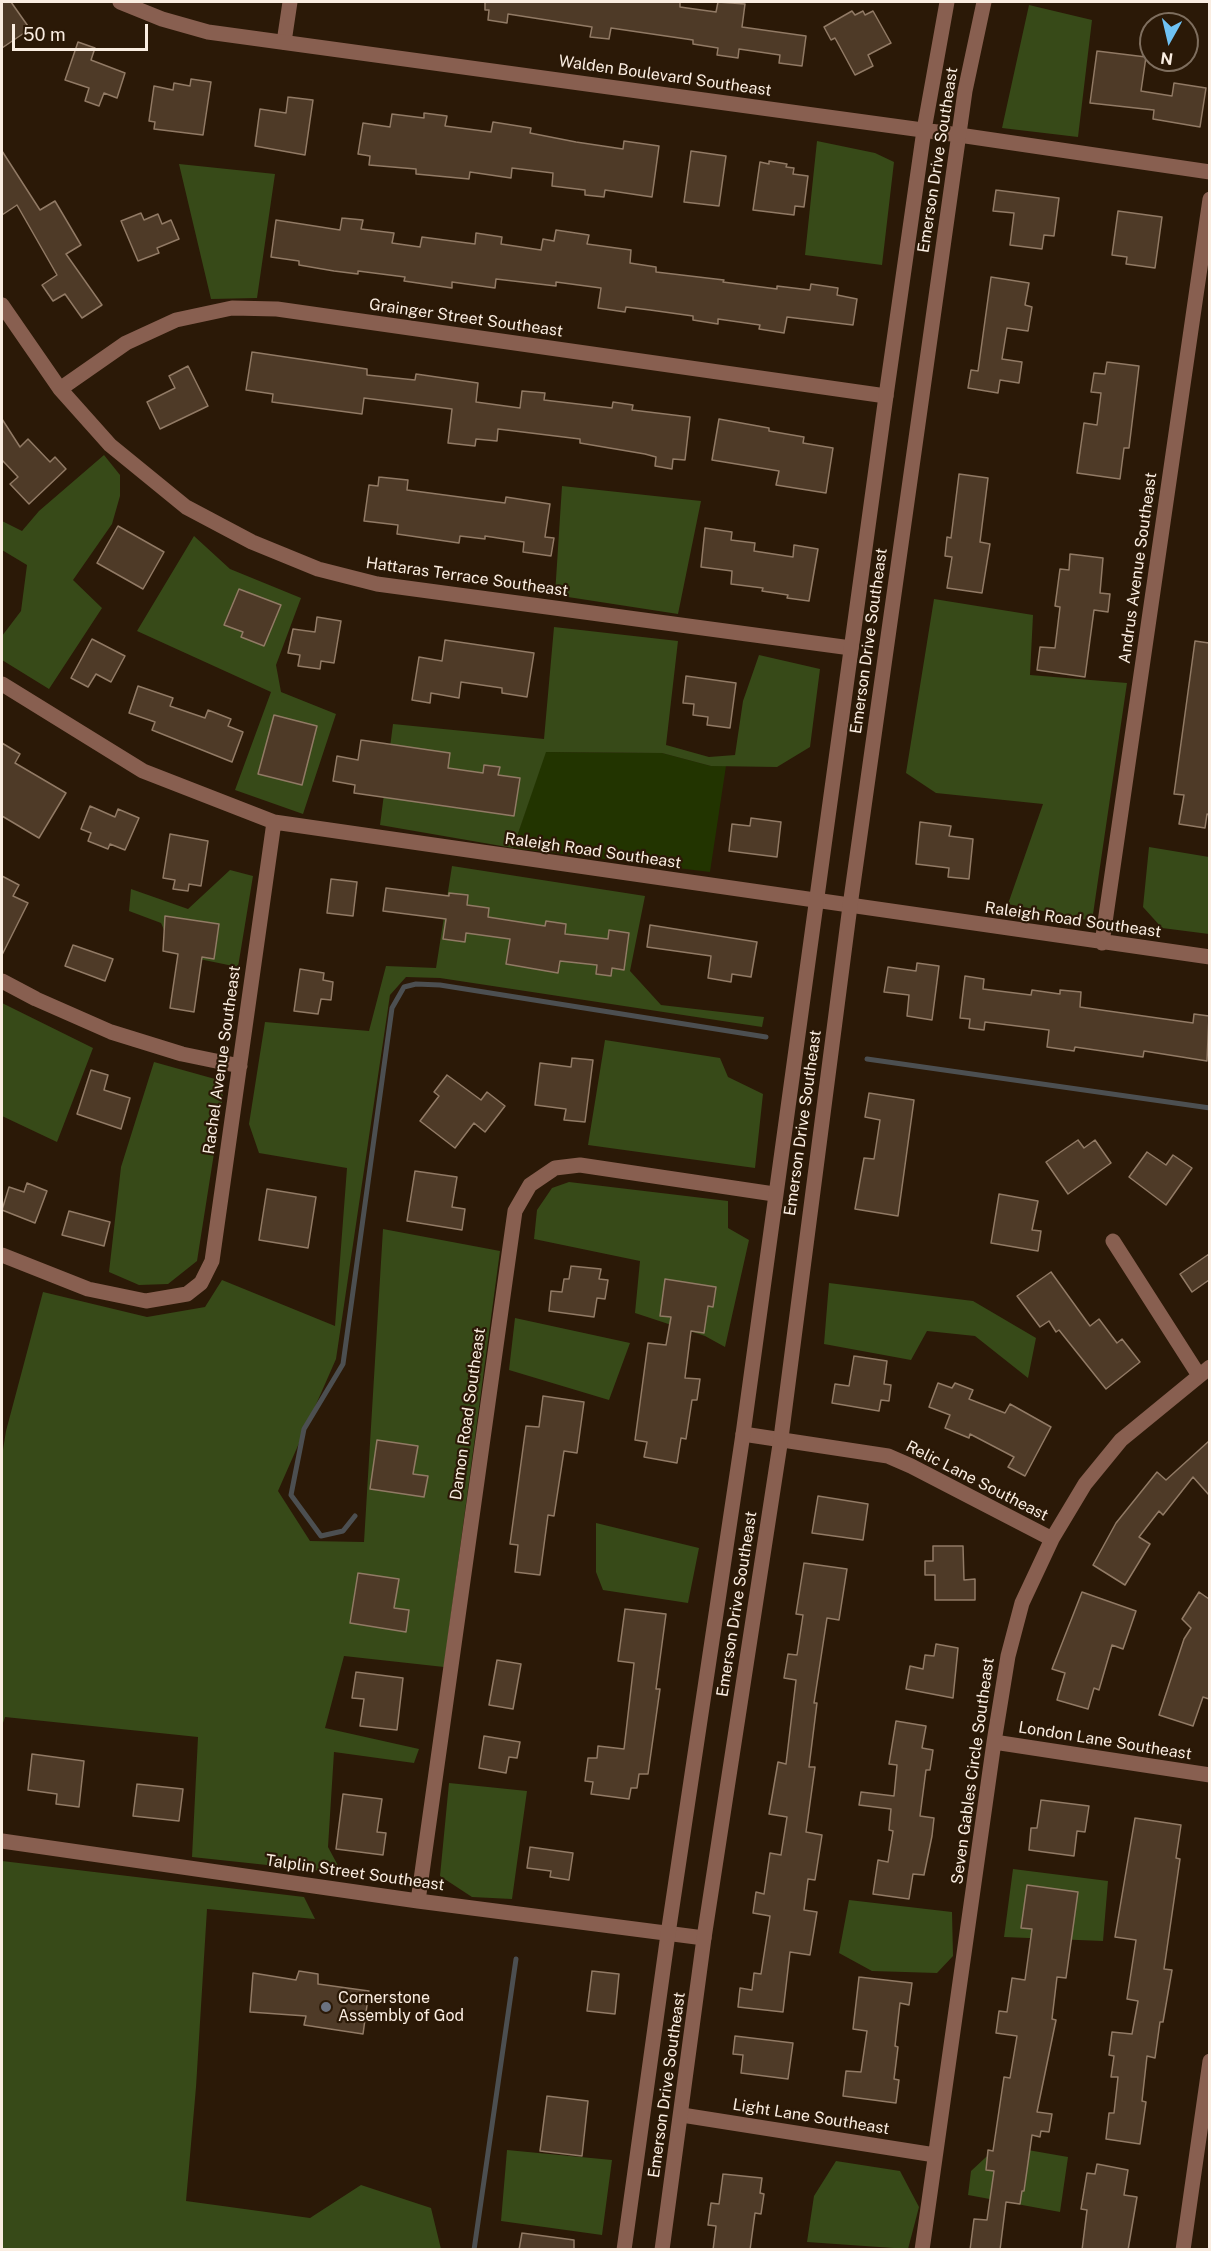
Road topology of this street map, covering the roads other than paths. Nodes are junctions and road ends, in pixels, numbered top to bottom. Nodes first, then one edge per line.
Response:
1 (120, 2) edge
2 (290, 2) edge
3 (947, 2) edge
4 (984, 2) edge
5 (284, 42) junction
6 (924, 130) junction
7 (959, 135) junction
8 (1209, 172) edge
9 (1209, 199) edge
10 (2, 305) edge
11 (60, 389) junction
12 (886, 396) junction
13 (851, 648) junction
14 (2, 684) edge
15 (273, 822) junction
16 (814, 901) junction
17 (850, 906) junction
18 (1102, 943) junction
19 (1209, 957) edge
20 (2, 981) edge
21 (240, 1066) junction
22 (774, 1194) junction
23 (1113, 1241) dead end
24 (2, 1255) edge
25 (1204, 1370) edge
26 (742, 1434) junction
27 (781, 1438) junction
28 (1052, 1539) junction
29 (994, 1742) junction
30 (1209, 1775) edge
31 (2, 1840) edge
32 (418, 1901) junction
33 (668, 1934) junction
34 (704, 1938) junction
35 (1209, 2061) edge
36 (682, 2115) junction
37 (935, 2155) junction
38 (624, 2250) edge
39 (662, 2250) edge
40 (922, 2250) edge
41 (1183, 2250) edge

1 - 5 street, Walden Boulevard Southeast
2 - 5 street
3 - 6 street, Emerson Drive Southeast
4 - 7 street, Emerson Drive Southeast
5 - 6 street, Walden Boulevard Southeast
6 - 7 street, Walden Boulevard Southeast
6 - 12 street, Emerson Drive Southeast
7 - 8 street, Walden Boulevard Southeast
7 - 17 street, Emerson Drive Southeast
9 - 18 street, Andrus Avenue Southeast
10 - 11 street, Hattaras Terrace Southeast
11 - 12 street, Grainger Street Southeast
11 - 13 street, Hattaras Terrace Southeast
12 - 13 street, Emerson Drive Southeast
13 - 16 street, Emerson Drive Southeast
14 - 15 street, Raleigh Road Southeast
15 - 16 street, Raleigh Road Southeast
15 - 21 street, Rachel Avenue Southeast
16 - 17 street, Raleigh Road Southeast
16 - 22 street, Emerson Drive Southeast
17 - 18 street, Raleigh Road Southeast
17 - 27 street, Emerson Drive Southeast
18 - 19 street, Raleigh Road Southeast
20 - 21 street
21 - 24 street, Rachel Avenue Southeast
22 - 26 street, Emerson Drive Southeast
22 - 32 street, Damon Road Southeast
23 - 25 street
25 - 28 street, Seven Gables Circle Southeast
26 - 27 street, Relic Lane Southeast
26 - 33 street, Emerson Drive Southeast
27 - 28 street, Relic Lane Southeast
27 - 34 street, Emerson Drive Southeast
28 - 29 street, Seven Gables Circle Southeast
29 - 30 street, London Lane Southeast
29 - 37 street, Seven Gables Circle Southeast
31 - 32 street, Talplin Street Southeast
32 - 33 street, Talplin Street Southeast
33 - 34 street, Talplin Street Southeast
33 - 38 street, Emerson Drive Southeast
34 - 36 street, Emerson Drive Southeast
35 - 41 street
36 - 37 street, Light Lane Southeast
36 - 39 street, Emerson Drive Southeast
37 - 40 street, Seven Gables Circle Southeast

